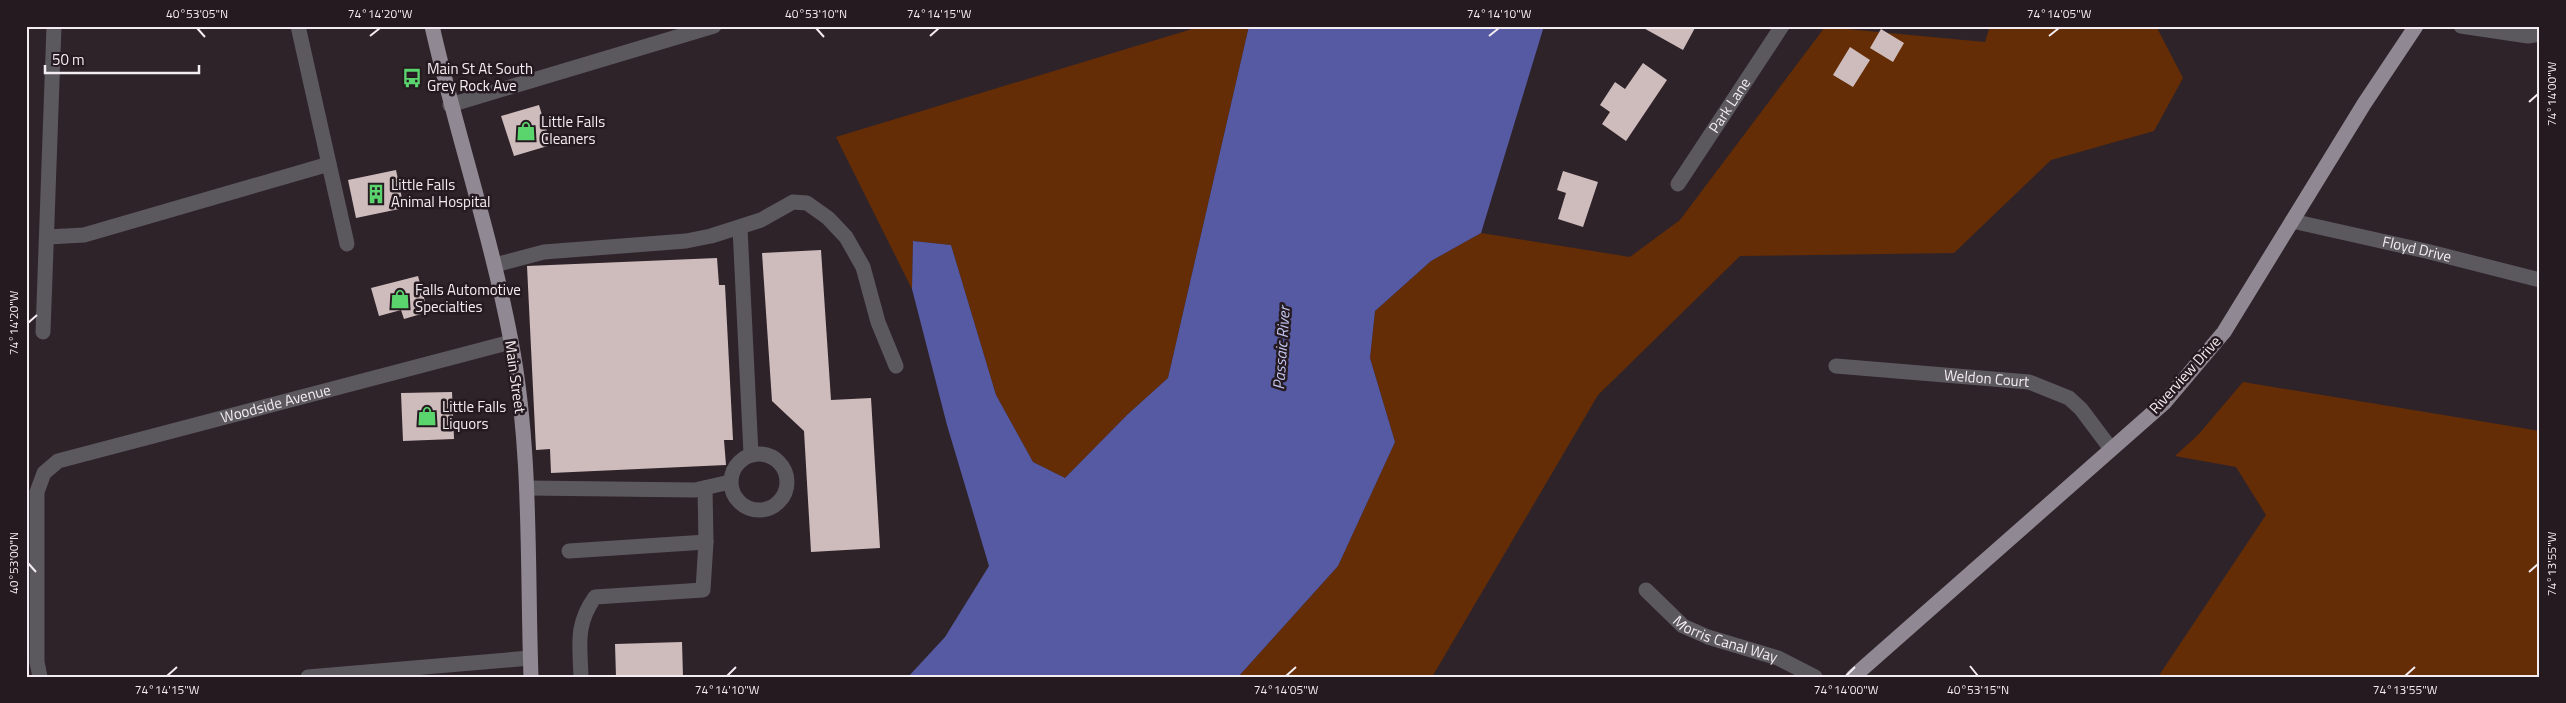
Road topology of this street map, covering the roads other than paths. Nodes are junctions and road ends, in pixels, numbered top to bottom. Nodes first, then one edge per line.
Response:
1 (54, 26) edge
2 (298, 26) edge
3 (432, 26) edge
4 (714, 26) edge
5 (1782, 26) edge
6 (2416, 26) edge
7 (2461, 26) edge
8 (2540, 34) edge
9 (450, 105) junction
10 (329, 164) junction
11 (1678, 184) dead end
12 (2292, 221) junction
13 (740, 228) junction
14 (46, 237) junction
15 (348, 244) dead end
16 (495, 265) junction
17 (2540, 280) edge
18 (43, 332) dead end
19 (511, 342) junction
20 (896, 366) dead end
21 (1836, 366) dead end
22 (2112, 449) junction
23 (751, 454) junction
24 (730, 482) junction
25 (527, 488) junction
26 (705, 488) junction
27 (706, 542) junction
28 (569, 551) dead end
29 (1646, 590) dead end
30 (530, 658) junction
31 (40, 677) edge
32 (308, 677) edge
33 (531, 677) edge
34 (581, 677) edge
35 (1815, 677) edge
36 (1853, 677) edge

1 - 14 street
2 - 10 street
3 - 9 main road, Main Street
4 - 9 street
5 - 11 street, Park Lane
6 - 12 main road, Riverview Drive
7 - 8 street
9 - 16 main road, Main Street
10 - 14 street
10 - 15 street
12 - 17 street, Floyd Drive
12 - 22 main road, Riverview Drive
13 - 16 street
13 - 20 street
13 - 23 street
14 - 18 street
16 - 19 main road, Main Street
19 - 25 main road, Main Street
19 - 31 street, Woodside Avenue
21 - 22 street, Weldon Court
22 - 36 main road, Riverview Drive
23 - 24 street
23 - 24 street
24 - 26 street
25 - 26 street
25 - 30 main road, Main Street
26 - 27 street
27 - 28 street
27 - 34 street
29 - 35 street, Morris Canal Way
30 - 32 street
30 - 33 main road, Main Street

